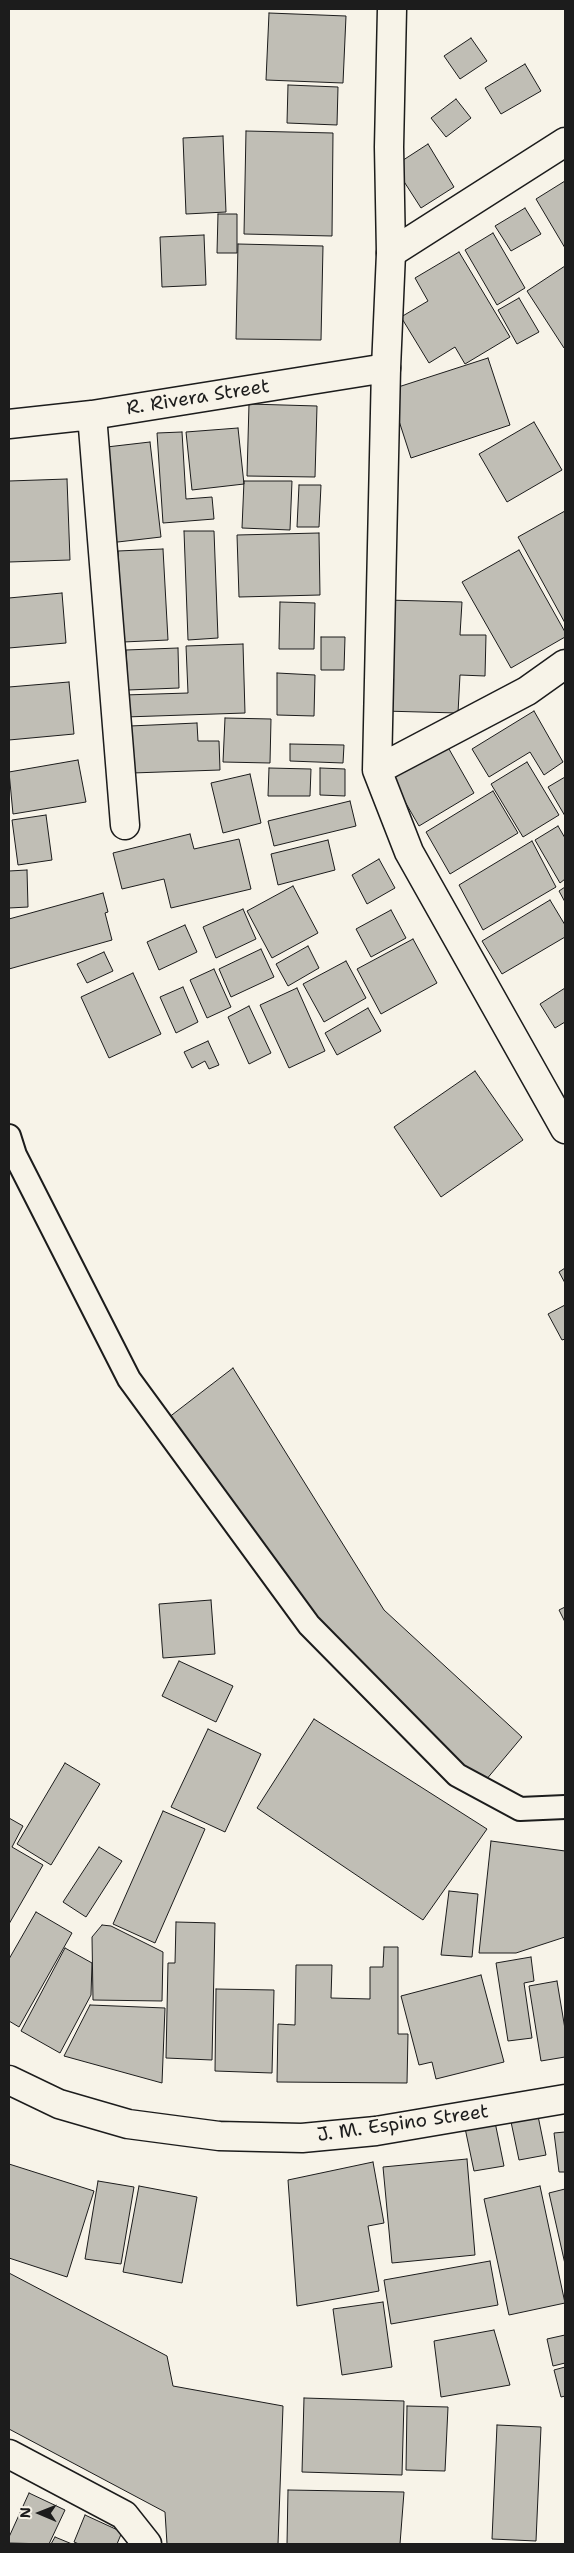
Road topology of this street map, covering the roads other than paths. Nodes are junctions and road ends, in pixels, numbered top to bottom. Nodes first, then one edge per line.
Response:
1 (392, 9) edge
2 (565, 142) edge
3 (391, 253) junction
4 (386, 368) junction
5 (92, 415) junction
6 (9, 424) edge
7 (565, 664) edge
8 (377, 770) junction
9 (125, 825) dead end
10 (565, 1129) edge
11 (9, 1136) edge
12 (565, 1807) edge
13 (9, 2080) edge
14 (565, 2099) edge
15 (9, 2454) edge
16 (147, 2544) edge

1 - 3 street
2 - 3 street
3 - 4 street
4 - 5 street, R. Rivera Street
4 - 8 street
5 - 6 street, R. Rivera Street
5 - 9 street
7 - 8 street
8 - 10 street
11 - 12 lane
13 - 14 street, J. M. Espino Street
15 - 16 street

